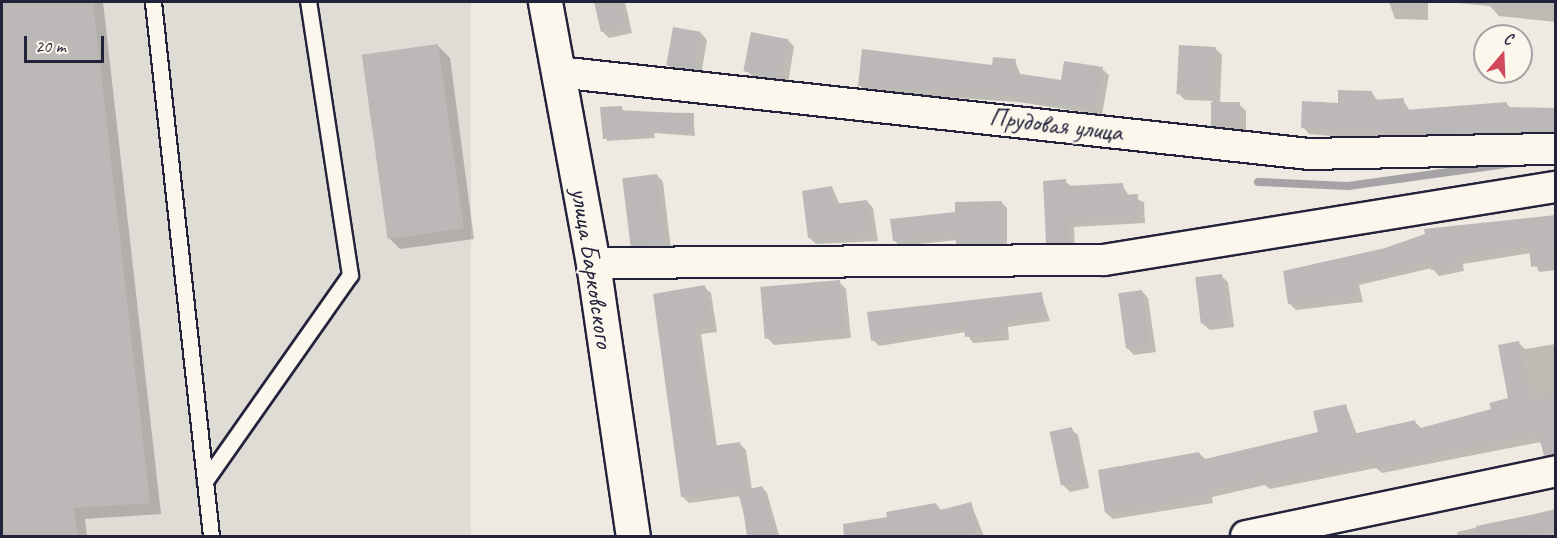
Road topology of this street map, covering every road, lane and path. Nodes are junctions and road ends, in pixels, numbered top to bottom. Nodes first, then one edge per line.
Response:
1 (153, 2) edge
2 (308, 2) edge
3 (545, 2) edge
4 (558, 72) junction
5 (1556, 149) edge
6 (1556, 187) edge
7 (593, 263) junction
8 (1556, 471) edge
9 (205, 480) junction
10 (211, 537) edge
11 (633, 537) edge
12 (1246, 537) edge

1 - 9 lane
2 - 9 lane
3 - 4 street, улица Барковского
4 - 5 street, Прудовая улица
4 - 7 street, улица Барковского
6 - 7 street
7 - 11 street, улица Барковского
8 - 12 street
9 - 10 lane

